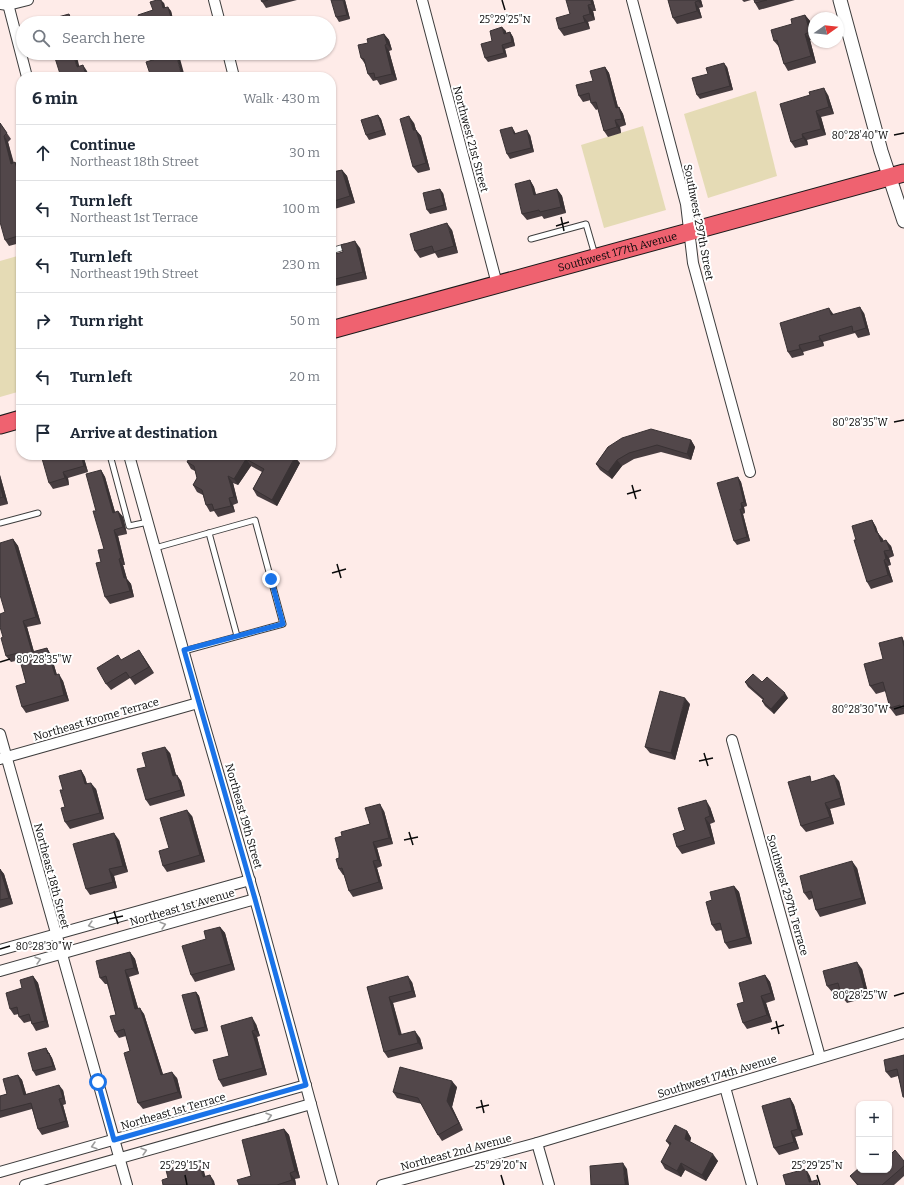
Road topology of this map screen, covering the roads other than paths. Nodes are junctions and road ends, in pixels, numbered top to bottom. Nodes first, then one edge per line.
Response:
1 (28, 0) edge
2 (214, 0) edge
3 (422, 0) edge
4 (632, 0) edge
5 (840, 0) edge
6 (4, 5) edge
7 (218, 16) edge
8 (16, 43) edge
9 (22, 60) edge
10 (230, 60) edge
11 (25, 72) edge
12 (233, 72) edge
13 (897, 175) edge
14 (904, 221) edge
15 (689, 232) junction
16 (531, 239) dead end
17 (344, 247) edge
18 (336, 249) edge
19 (596, 258) junction
20 (497, 284) junction
21 (336, 329) edge
22 (16, 420) edge
23 (0, 425) edge
24 (111, 460) edge
25 (130, 460) edge
26 (750, 472) dead end
27 (38, 513) dead end
28 (148, 522) junction
29 (0, 523) edge
30 (209, 533) junction
31 (155, 548) junction
32 (237, 636) junction
33 (184, 650) junction
34 (198, 703) junction
35 (0, 734) edge
36 (732, 740) dead end
37 (4, 758) edge
38 (250, 880) junction
39 (255, 899) junction
40 (56, 935) junction
41 (0, 950) edge
42 (61, 953) junction
43 (0, 970) edge
44 (904, 1033) edge
45 (820, 1057) junction
46 (306, 1085) junction
47 (725, 1087) junction
48 (311, 1104) junction
49 (114, 1140) junction
50 (537, 1143) junction
51 (119, 1158) junction
52 (0, 1172) edge
53 (25, 1185) edge
54 (127, 1185) edge
55 (333, 1185) edge
56 (382, 1185) edge
57 (549, 1185) edge
58 (752, 1185) edge

1 - 6 street
2 - 7 street
3 - 20 street, Northwest 21st Street
4 - 15 street, Southwest 297th Street
5 - 13 street
6 - 8 street
9 - 11 street
10 - 12 street
13 - 14 street
13 - 15 highway, Southwest 177th Avenue
15 - 19 highway, Southwest 177th Avenue
15 - 26 street, Southwest 297th Street
16 - 19 lane
17 - 18 lane
19 - 20 highway, Southwest 177th Avenue
20 - 21 highway, Southwest 177th Avenue
22 - 23 highway
24 - 28 lane
25 - 28 street, Northeast 19th Street
27 - 29 lane
28 - 31 street, Northeast 19th Street
30 - 31 lane
30 - 32 lane
30 - 32 lane
31 - 33 street, Northeast 19th Street
32 - 33 lane
33 - 34 street, Northeast 19th Street
34 - 37 street, Northeast Krome Terrace
34 - 38 street, Northeast 19th Street
35 - 37 street, Northeast 18th Street
36 - 45 street, Southwest 297th Terrace
37 - 40 street, Northeast 18th Street
38 - 39 street, Northeast 19th Street
38 -> 40 street, Northeast 1st Avenue
42 -> 39 street, Northeast 1st Avenue
39 - 46 street, Northeast 19th Street
40 - 41 street, Northeast 1st Avenue
40 - 42 street, Northeast 18th Street
43 -> 42 street, Northeast 1st Avenue
42 - 49 street, Northeast 18th Street
44 - 45 street, Southwest 174th Avenue
45 - 47 street, Southwest 174th Avenue
46 - 48 street, Northeast 19th Street
46 - 49 street, Northeast 1st Terrace
47 - 50 street, Southwest 174th Avenue
47 - 58 street
51 -> 48 street
48 - 55 street, Northeast 19th Street
49 - 51 street, Northeast 18th Street
49 -> 52 street, Northeast 1st Terrace
50 - 56 street, Northeast 2nd Avenue
50 - 57 street
51 - 53 street
51 - 54 street, Northeast 18th Street

